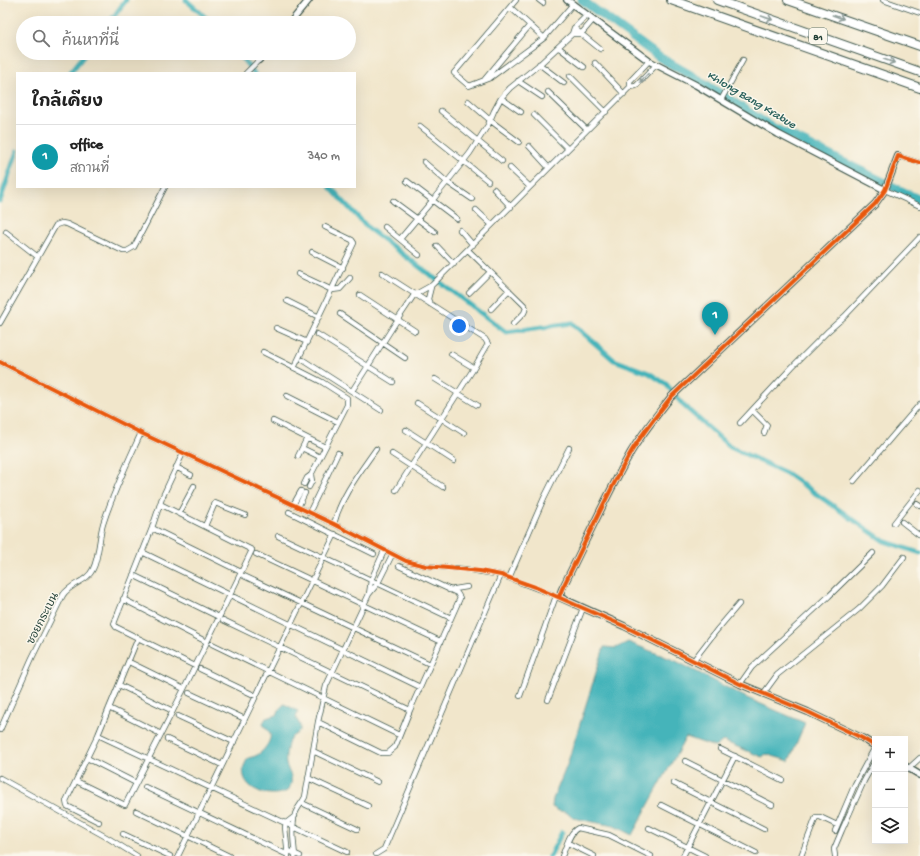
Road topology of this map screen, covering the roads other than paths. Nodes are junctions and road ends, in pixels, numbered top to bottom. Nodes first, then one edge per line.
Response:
1 (309, 0) edge
2 (516, 0) edge
3 (567, 0) edge
4 (671, 0) edge
5 (717, 0) edge
6 (788, 0) edge
7 (883, 0) edge
8 (573, 4) junction
9 (510, 7) junction
10 (920, 13) edge
11 (587, 15) junction
12 (296, 16) edge
13 (593, 20) junction
14 (530, 25) junction
15 (574, 28) junction
16 (572, 34) junction
17 (581, 34) junction
18 (544, 38) junction
19 (920, 46) edge
20 (558, 47) junction
21 (600, 49) dead end
22 (259, 60) edge
23 (743, 60) dead end
24 (649, 61) junction
25 (595, 63) dead end
26 (539, 64) junction
27 (656, 65) junction
28 (584, 67) dead end
29 (247, 72) edge
30 (920, 72) edge
31 (570, 76) dead end
32 (518, 80) junction
33 (482, 82) junction
34 (564, 83) dead end
35 (630, 88) junction
36 (920, 88) edge
37 (548, 92) dead end
38 (624, 94) junction
39 (502, 98) junction
40 (542, 98) dead end
41 (721, 99) junction
42 (468, 101) dead end
43 (441, 111) dead end
44 (521, 112) dead end
45 (606, 112) junction
46 (534, 115) dead end
47 (491, 121) junction
48 (420, 126) dead end
49 (587, 130) junction
50 (478, 142) junction
51 (519, 142) dead end
52 (528, 146) dead end
53 (568, 149) junction
54 (898, 156) joint
55 (464, 161) junction
56 (424, 162) dead end
57 (502, 162) dead end
58 (920, 163) edge
59 (510, 168) dead end
60 (549, 168) junction
61 (407, 181) dead end
62 (488, 181) dead end
63 (447, 182) junction
64 (530, 187) junction
65 (164, 188) edge
66 (494, 189) dead end
67 (886, 190) junction
68 (472, 199) dead end
69 (393, 201) dead end
70 (432, 201) junction
71 (920, 206) edge
72 (511, 207) junction
73 (476, 210) dead end
74 (457, 219) dead end
75 (417, 220) junction
76 (492, 225) junction
77 (325, 227) dead end
78 (385, 227) dead end
79 (460, 230) dead end
80 (6, 232) dead end
81 (435, 232) dead end
82 (920, 238) edge
83 (400, 239) junction
84 (473, 245) junction
85 (437, 246) dead end
86 (468, 250) junction
87 (312, 252) dead end
88 (419, 255) dead end
89 (38, 257) junction
90 (454, 264) junction
91 (343, 268) junction
92 (490, 272) junction
93 (382, 273) dead end
94 (298, 274) dead end
95 (350, 278) dead end
96 (432, 285) junction
97 (332, 290) junction
98 (509, 290) junction
99 (469, 293) dead end
100 (360, 295) dead end
101 (414, 295) junction
102 (287, 301) dead end
103 (430, 305) junction
104 (491, 309) dead end
105 (340, 314) dead end
106 (319, 317) junction
107 (397, 319) junction
108 (0, 324) edge
109 (513, 324) dead end
110 (276, 328) dead end
111 (416, 331) dead end
112 (318, 334) dead end
113 (307, 342) junction
114 (383, 343) junction
115 (263, 352) dead end
116 (451, 354) dead end
117 (405, 358) dead end
118 (303, 360) dead end
119 (0, 362) edge
120 (367, 367) junction
121 (294, 368) junction
122 (474, 368) junction
123 (435, 379) dead end
124 (393, 382) dead end
125 (352, 391) junction
126 (458, 393) junction
127 (287, 396) dead end
128 (417, 403) dead end
129 (920, 404) edge
130 (477, 405) dead end
131 (381, 410) dead end
132 (752, 410) junction
133 (442, 419) junction
134 (273, 421) dead end
135 (338, 422) junction
136 (740, 423) dead end
137 (406, 430) dead end
138 (141, 433) junction
139 (464, 433) dead end
140 (764, 433) dead end
141 (307, 438) junction
142 (426, 442) junction
143 (325, 447) junction
144 (302, 448) junction
145 (569, 448) dead end
146 (376, 449) dead end
147 (338, 452) dead end
148 (183, 453) junction
149 (392, 454) dead end
150 (298, 456) dead end
151 (320, 457) junction
152 (454, 461) dead end
153 (411, 466) junction
154 (176, 467) junction
155 (191, 475) dead end
156 (854, 481) dead end
157 (306, 485) dead end
158 (194, 486) dead end
159 (442, 487) dead end
160 (396, 490) dead end
161 (920, 490) edge
162 (303, 492) dead end
163 (160, 504) junction
164 (296, 506) junction
165 (289, 512) dead end
166 (309, 513) junction
167 (179, 514) junction
168 (245, 515) dead end
169 (902, 522) dead end
170 (894, 523) dead end
171 (334, 524) junction
172 (205, 526) junction
173 (152, 528) junction
174 (335, 534) junction
175 (278, 536) dead end
176 (920, 536) edge
177 (384, 551) junction
178 (142, 552) junction
179 (873, 553) dead end
180 (256, 554) dead end
181 (374, 554) dead end
182 (392, 555) junction
183 (904, 557) dead end
184 (324, 558) junction
185 (399, 566) dead end
186 (242, 574) junction
187 (132, 575) junction
188 (502, 575) junction
189 (509, 578) junction
190 (371, 580) junction
191 (312, 581) junction
192 (378, 583) junction
193 (468, 587) dead end
194 (449, 590) junction
195 (369, 594) junction
196 (232, 596) junction
197 (558, 596) junction
198 (123, 599) junction
199 (301, 604) junction
200 (739, 604) dead end
201 (364, 605) junction
202 (583, 608) junction
203 (221, 618) junction
204 (451, 618) junction
205 (291, 625) junction
206 (353, 628) junction
207 (138, 638) junction
208 (207, 642) junction
209 (440, 642) junction
210 (212, 644) dead end
211 (280, 648) junction
212 (343, 650) junction
213 (129, 662) junction
214 (693, 662) junction
215 (430, 664) junction
216 (195, 666) junction
217 (200, 669) dead end
218 (268, 671) junction
219 (332, 673) junction
220 (740, 684) junction
221 (119, 685) junction
222 (420, 687) junction
223 (184, 689) junction
224 (189, 693) dead end
225 (763, 694) junction
226 (256, 696) junction
227 (520, 696) dead end
228 (323, 698) junction
229 (548, 700) dead end
230 (109, 708) junction
231 (410, 710) junction
232 (173, 711) junction
233 (178, 716) dead end
234 (245, 719) junction
235 (318, 722) junction
236 (0, 730) edge
237 (161, 734) junction
238 (98, 735) junction
239 (400, 735) junction
240 (167, 739) dead end
241 (234, 742) junction
242 (872, 744) edge
243 (720, 749) dead end
244 (313, 751) junction
245 (872, 752) edge
246 (734, 756) junction
247 (87, 758) junction
248 (920, 758) edge
249 (148, 759) junction
250 (686, 761) dead end
251 (222, 766) junction
252 (872, 766) edge
253 (908, 766) edge
254 (908, 768) edge
255 (920, 775) edge
256 (0, 778) edge
257 (308, 778) junction
258 (722, 780) junction
259 (782, 780) dead end
260 (76, 781) junction
261 (378, 782) dead end
262 (136, 783) junction
263 (674, 783) dead end
264 (145, 787) dead end
265 (211, 788) junction
266 (711, 802) junction
267 (302, 804) junction
268 (661, 805) dead end
269 (772, 805) dead end
270 (368, 806) dead end
271 (136, 811) dead end
272 (199, 813) junction
273 (295, 816) junction
274 (99, 822) dead end
275 (286, 823) junction
276 (699, 824) junction
277 (837, 825) junction
278 (293, 826) junction
279 (649, 828) dead end
280 (357, 829) dead end
281 (764, 829) dead end
282 (835, 831) dead end
283 (123, 834) dead end
284 (188, 836) junction
285 (568, 843) junction
286 (687, 847) junction
287 (347, 852) dead end
288 (756, 853) dead end
289 (288, 854) edge
290 (376, 854) dead end
291 (295, 855) edge
292 (137, 856) edge
293 (170, 856) edge
294 (178, 856) edge
295 (229, 856) edge
296 (300, 856) edge
297 (562, 856) edge
298 (594, 856) edge
299 (651, 856) edge
300 (682, 856) edge
301 (705, 856) edge
302 (801, 856) edge
303 (835, 856) edge

1 - 12 street
2 - 9 street
3 - 8 street
4 - 36 highway, 81
5 -> 30 highway, 81
6 -> 19 highway, 81
7 - 10 street
8 - 11 street
8 - 18 street
9 - 14 street
9 - 33 street
11 - 13 street
11 - 15 street
13 - 17 street
13 - 24 street
14 - 18 street
14 - 33 street
15 - 16 street
15 - 17 street
16 - 17 street
16 - 20 street
17 - 21 street
18 - 33 street
20 - 26 street
20 - 28 street
22 - 29 street
23 - 41 street
24 - 27 street
24 - 35 street
25 - 38 street
26 - 32 street
26 - 34 street
27 -> 35 street
27 - 41 street
31 - 45 street
32 - 39 street
32 - 40 street
35 - 38 street
37 - 49 street
38 - 45 street
39 - 44 street
39 - 47 street
41 - 67 street
42 - 47 street
43 - 50 street
45 - 49 street
46 - 53 street
47 - 50 street
47 - 51 street
48 - 55 street
49 - 53 street
50 - 55 street
50 - 57 street
52 - 60 street
53 - 60 street
54 - 58 street
54 - 67 street
55 - 62 street
55 - 63 street
56 - 63 street
59 - 64 street
60 - 64 street
61 - 70 street
63 - 68 street
63 - 70 street
64 - 72 street
65 - 89 street
66 - 72 street
67 - 71 street
67 - 197 street
69 - 75 street
70 - 74 street
70 - 75 street
72 - 76 street
73 - 76 street
75 - 81 street
75 - 83 street
76 - 84 street
77 - 91 street
78 - 83 street
79 - 84 street
80 - 89 street
82 - 132 street
83 - 88 street
84 - 86 street
85 - 90 street
86 - 90 street
86 - 92 street
87 - 91 street
89 - 108 street
90 - 96 street
91 - 97 street
92 - 98 street
92 - 99 street
93 - 101 street
94 - 97 street
95 - 97 street
96 - 101 street
96 - 103 street
97 - 106 street
98 - 104 street
98 - 109 street
100 - 107 street
101 - 103 street
101 - 107 street
102 - 106 street
103 - 122 street
105 - 114 street
106 - 113 street
107 - 111 street
107 - 114 street
110 - 113 street
112 - 120 street
113 - 121 street
114 - 117 street
114 - 120 street
115 - 121 street
116 - 122 street
118 - 125 street
119 - 138 street
120 - 124 street
120 - 125 street
121 - 135 street
122 - 126 street
123 - 126 street
125 - 131 street
126 - 130 street
126 - 133 street
127 - 135 street
128 - 133 street
129 - 156 street
132 - 136 street
132 - 140 street
133 - 139 street
133 - 142 street
134 - 141 street
135 - 143 street
137 - 142 street
138 - 148 street
138 - 236 street, ซอยกระเบน
141 - 143 street
141 - 144 street
142 - 152 street
142 - 153 street
143 - 151 street
144 - 150 street
144 - 151 street
145 - 189 street
146 - 171 street
147 - 166 street
148 - 154 street
148 - 164 street
149 - 153 street
151 - 157 street
153 - 159 street
153 - 160 street
154 - 155 street
154 - 163 street
158 - 167 street
161 - 170 street
162 - 164 street
163 - 167 street
163 - 173 street
164 - 166 street
165 - 174 street
166 - 171 street
167 - 172 street
168 - 172 street
169 - 176 street
171 - 177 street
172 - 186 street
173 - 178 street
173 - 186 street
174 - 181 street
174 - 184 street
175 - 184 street
177 - 182 street
177 - 190 street
178 - 187 street
178 - 196 street
179 - 220 street
180 - 191 street
182 - 188 street
182 - 192 street
183 - 225 street
184 - 190 street
184 - 191 street
185 - 194 street
186 - 196 street
186 - 199 street
187 - 198 street
187 - 203 street
188 - 189 street
188 - 290 street
189 - 197 street
190 - 192 street
190 - 195 street
191 - 199 street
191 - 201 street
192 - 195 street
192 - 204 street
193 - 194 street
194 - 204 street
195 - 201 street
196 - 203 street
196 - 205 street
197 - 202 street
197 - 227 street
198 - 207 street
198 - 208 street
199 - 205 street
199 - 206 street
200 - 214 street
201 - 206 street
201 - 209 street
202 - 214 street
202 - 229 street
203 - 208 street
203 - 211 street
204 - 209 street
205 - 211 street
205 - 212 street
206 - 212 street
206 - 215 street
207 - 213 street
207 - 216 street
208 - 216 street
209 - 215 street
210 - 218 street
211 - 218 street
211 - 219 street
212 - 219 street
212 - 222 street
213 - 221 street
213 - 223 street
214 - 220 street
215 - 222 street
216 - 223 street
217 - 226 street
218 - 226 street
218 - 228 street
219 - 228 street
219 - 231 street
220 - 225 street
221 - 230 street
221 - 232 street
222 - 231 street
223 - 232 street
224 - 234 street
225 - 242 street
226 - 234 street
228 - 235 street
228 - 239 street
230 - 237 street
230 - 238 street
231 - 239 street
232 - 237 street
233 - 241 street
234 - 241 street
235 - 239 street
235 - 244 street
237 - 249 street
238 - 247 street
238 - 249 street
240 - 251 street
241 - 251 street
243 - 246 street
244 - 257 street
244 - 261 street
245 - 277 street
246 - 258 street
246 - 259 street
247 - 260 street
247 - 262 street
248 - 253 street
249 - 262 street
249 - 265 street
250 - 258 street
251 - 265 street
252 - 303 street
254 - 255 street
256 - 292 street
257 - 267 street
257 - 270 street
258 - 266 street
258 - 269 street
260 - 262 street
260 - 274 street
263 - 266 street
264 - 272 street
265 - 272 street
265 - 275 street
266 - 276 street
266 - 281 street
267 - 273 street
267 - 280 street
268 - 276 street
271 - 284 street
272 - 284 street
272 - 289 street
273 - 275 street
273 - 278 street
275 - 278 street
275 - 289 street
276 - 286 street
276 - 288 street
277 - 282 street
277 - 302 street
278 - 287 street
278 - 291 street
279 - 286 street
283 - 293 street
284 - 294 street
284 - 295 street
285 - 297 street
285 - 298 street
285 - 299 street
286 - 300 street
286 - 301 street
289 - 291 street
291 - 296 street

